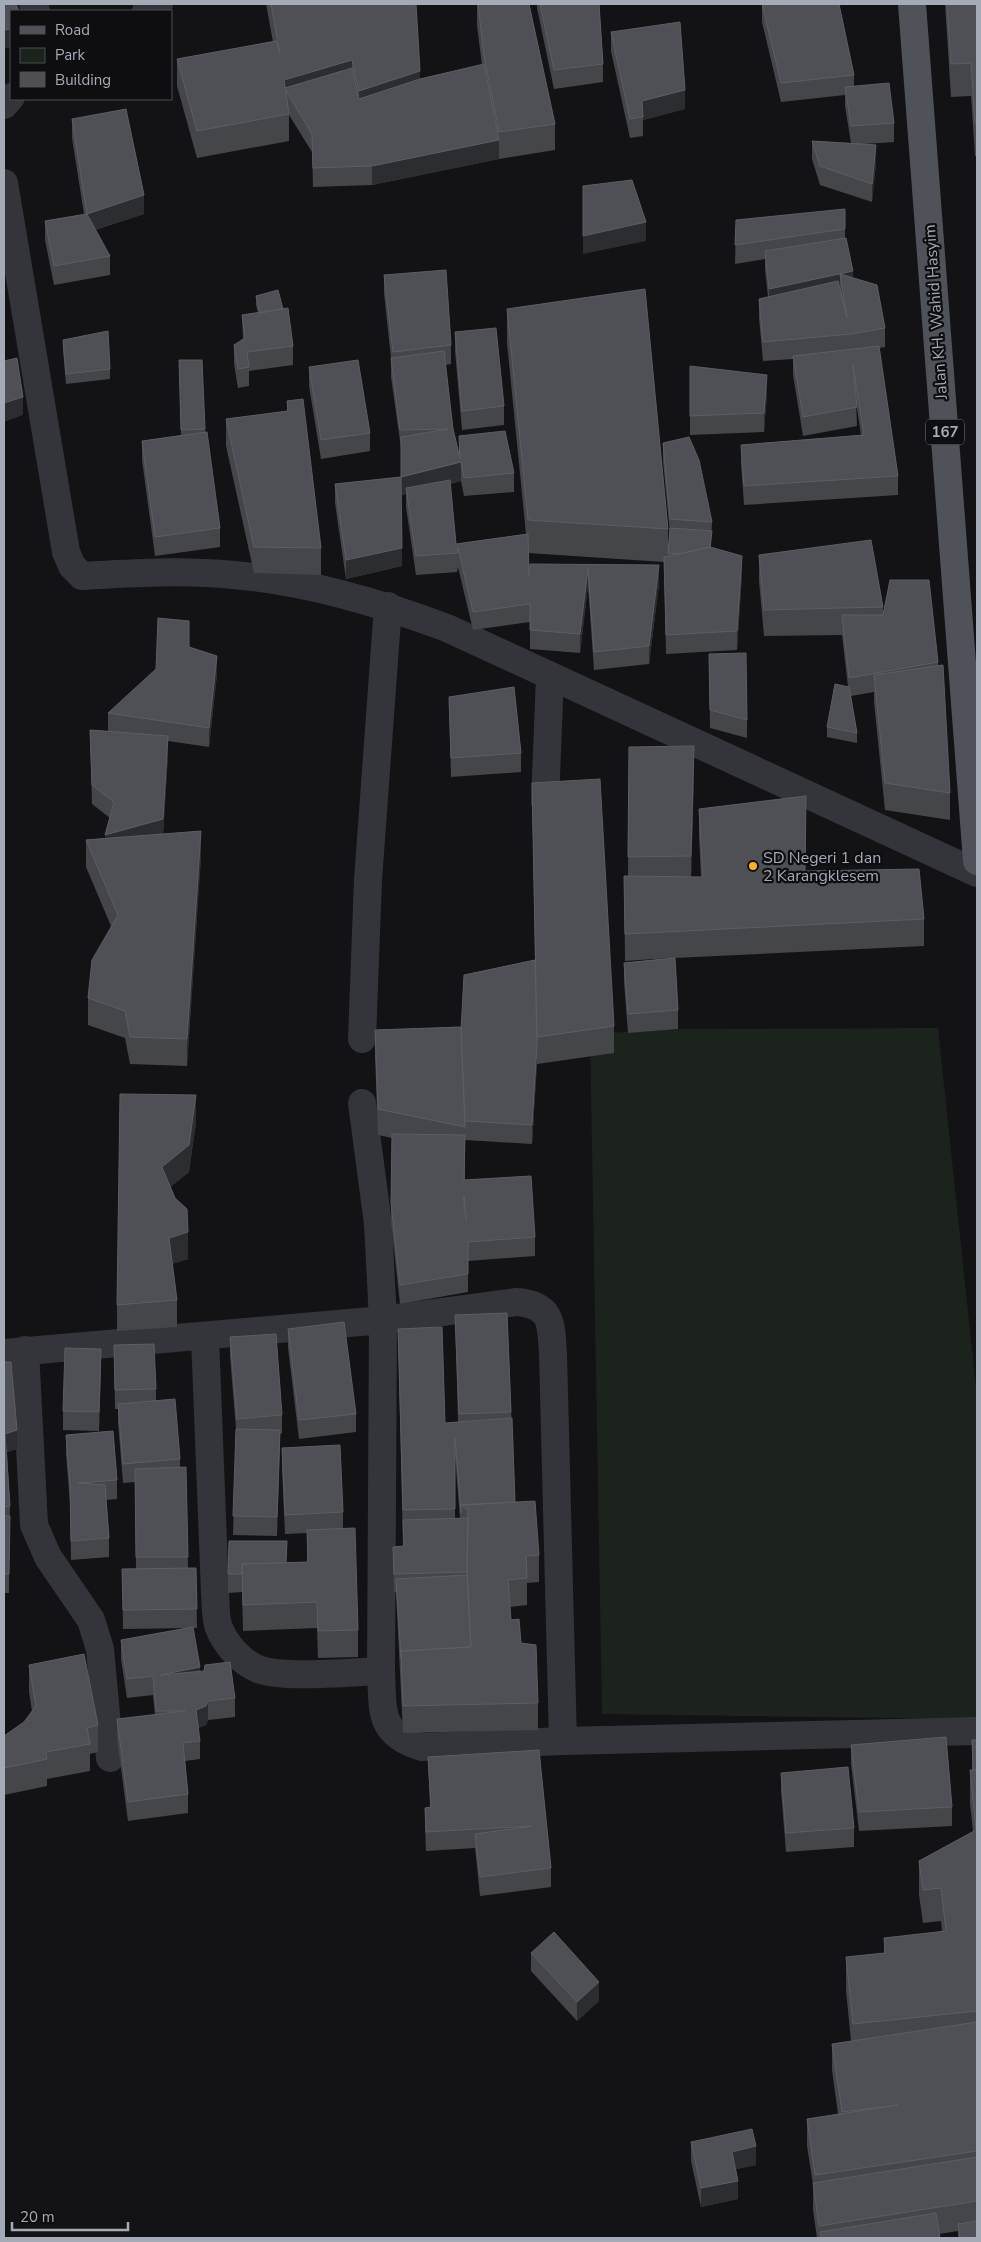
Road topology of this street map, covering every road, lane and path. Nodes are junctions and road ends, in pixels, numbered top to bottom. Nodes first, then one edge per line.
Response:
1 (160, 4) edge
2 (912, 4) edge
3 (148, 10) edge
4 (4, 183) edge
5 (388, 606) junction
6 (550, 676) junction
7 (545, 802) edge
8 (977, 860) edge
9 (977, 873) edge
10 (362, 1039) dead end
11 (362, 1103) dead end
12 (384, 1320) junction
13 (205, 1337) junction
14 (14, 1351) edge
15 (381, 1671) junction
16 (977, 1731) edge
17 (563, 1741) junction
18 (110, 1758) dead end

1 - 3 street
2 - 8 main road, Jalan KH. Wahid Hasyim / 167
4 - 5 street
5 - 6 street
5 - 10 street
6 - 7 street
6 - 9 street
11 - 12 street
12 - 13 street
12 - 15 street
12 - 17 street
13 - 14 street
13 - 15 street
14 - 18 street
15 - 17 street
16 - 17 street

